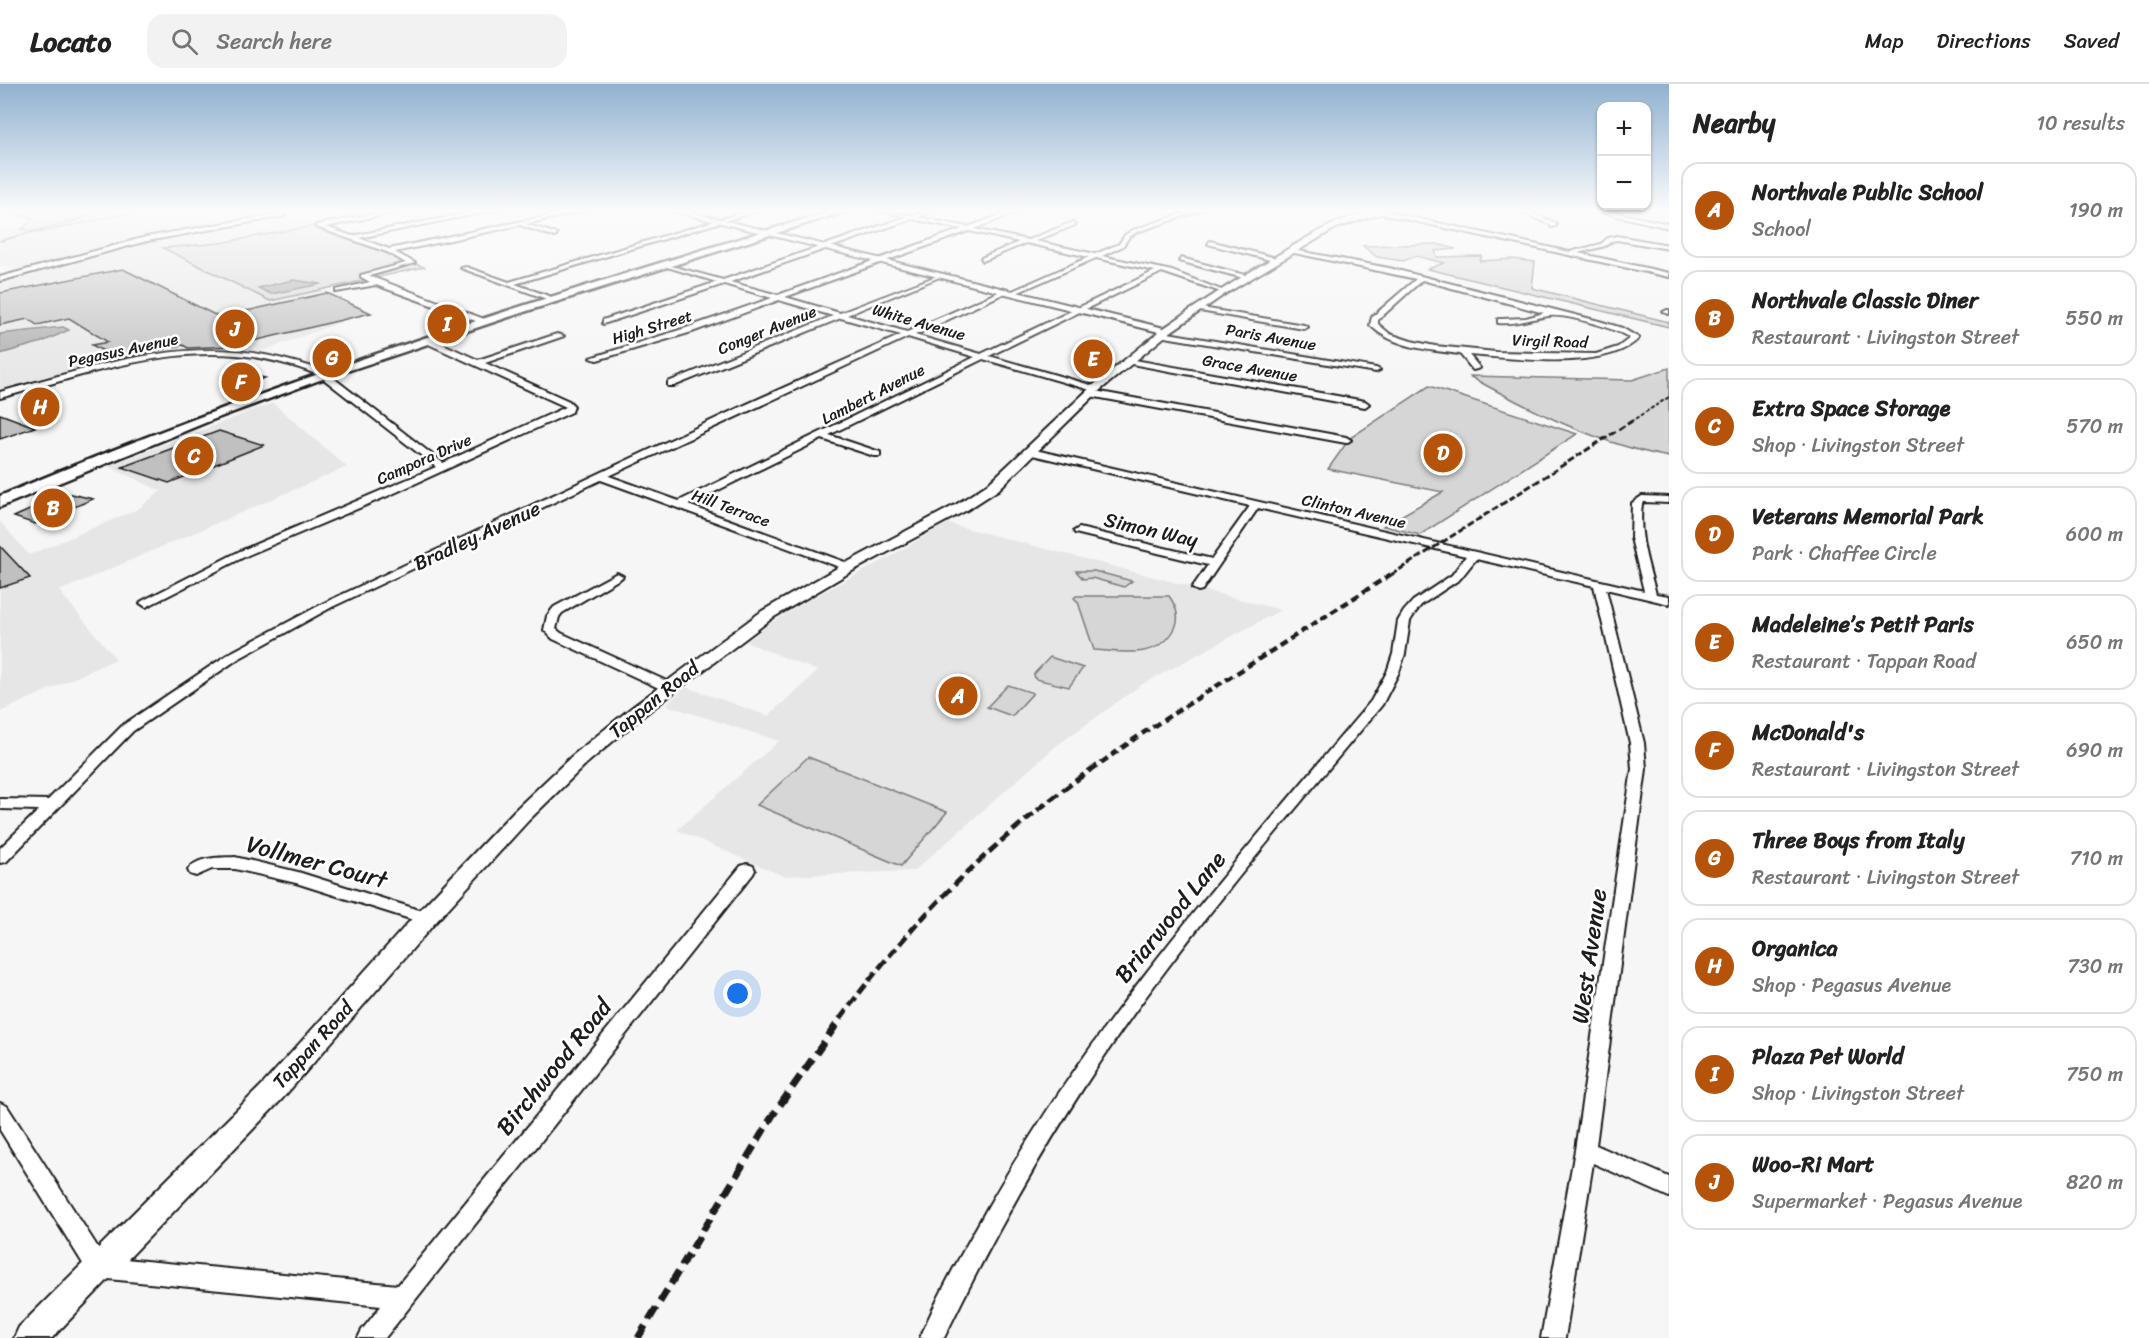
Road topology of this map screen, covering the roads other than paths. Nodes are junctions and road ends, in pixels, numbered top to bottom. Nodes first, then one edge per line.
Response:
1 (42, 268) edge
2 (395, 268) edge
3 (464, 268) dead end
4 (564, 268) edge
5 (658, 268) edge
6 (675, 268) edge
7 (762, 268) edge
8 (861, 268) edge
9 (907, 268) edge
10 (1065, 268) edge
11 (1151, 268) edge
12 (1210, 268) edge
13 (1261, 268) edge
14 (1374, 268) edge
15 (1633, 268) edge
16 (1667, 268) edge
17 (1162, 270) junction
18 (1654, 272) junction
19 (940, 275) junction
20 (1669, 275) edge
21 (1246, 277) junction
22 (0, 279) edge
23 (1420, 279) junction
24 (721, 281) junction
25 (376, 282) junction
26 (508, 284) junction
27 (338, 291) dead end
28 (1008, 292) junction
29 (1221, 292) junction
30 (778, 298) junction
31 (555, 300) junction
32 (1196, 309) junction
33 (1079, 310) junction
34 (1553, 313) junction
35 (839, 315) junction
36 (1501, 321) dead end
37 (484, 322) junction
38 (606, 322) dead end
39 (1304, 327) dead end
40 (1164, 333) junction
41 (908, 334) junction
42 (560, 336) dead end
43 (427, 340) junction
44 (1462, 351) junction
45 (982, 356) junction
46 (594, 358) dead end
47 (1129, 361) junction
48 (477, 363) junction
49 (1476, 368) dead end
50 (1376, 370) dead end
51 (324, 375) junction
52 (671, 384) dead end
53 (1093, 391) junction
54 (0, 394) edge
55 (1365, 404) dead end
56 (823, 436) junction
57 (1346, 440) dead end
58 (1031, 452) junction
59 (877, 454) dead end
60 (442, 467) junction
61 (603, 477) junction
62 (1669, 500) edge
63 (0, 502) edge
64 (1256, 504) junction
65 (680, 505) junction
66 (1079, 531) dead end
67 (1473, 555) junction
68 (1215, 563) junction
69 (849, 567) junction
70 (617, 576) dead end
71 (1599, 584) junction
72 (1198, 588) dead end
73 (1651, 596) junction
74 (1669, 600) edge
75 (146, 603) dead end
76 (668, 687) junction
77 (0, 804) edge
78 (53, 805) junction
79 (0, 858) edge
80 (196, 870) dead end
81 (747, 870) dead end
82 (426, 918) junction
83 (0, 1112) edge
84 (1585, 1150) junction
85 (1669, 1187) edge
86 (98, 1267) junction
87 (401, 1297) junction
88 (30, 1338) edge
89 (370, 1338) edge
90 (932, 1338) edge
91 (1553, 1338) edge

1 - 22 street
2 - 25 street
3 - 26 street
4 - 26 street
5 - 31 main road
6 - 24 street, White Avenue
7 - 24 street
8 - 30 street, High Street
9 - 19 street, Paris Avenue
10 - 28 street, Bradley Avenue
11 - 17 street
12 - 21 street
13 - 21 street, Tappan Road
14 - 23 street, Virgil Road
15 - 18 street
16 - 18 street
17 - 29 street
17 - 33 street, Lambert Avenue
18 - 20 street
19 - 28 street, Paris Avenue
19 - 35 street, Conger Avenue
21 - 29 street, Tappan Road
23 - 34 street, Virgil Road
23 - 44 street
24 - 30 street, White Avenue
24 - 38 street
25 - 27 street
25 - 37 street
26 - 31 street
28 - 33 street, Paris Avenue
28 - 41 street, Bradley Avenue
29 - 32 street, Tappan Road
30 - 35 street, White Avenue
30 - 46 street, High Street
31 - 37 main road
32 - 39 street
32 - 40 street, Tappan Road
33 - 40 street, Paris Avenue
33 - 45 street, Lambert Avenue
34 - 36 street
34 - 44 street, Virgil Road
35 - 41 street, White Avenue
35 - 52 street, Conger Avenue
37 - 43 main road
40 - 47 street, Tappan Road
40 - 50 street, Paris Avenue
41 - 45 street, White Avenue
41 - 61 street, Bradley Avenue
42 - 48 street
43 - 48 street, Campora Drive
43 - 51 main road
44 - 49 street
45 - 53 street, White Avenue
45 - 56 street, Lambert Avenue
47 - 53 street, Tappan Road
47 - 55 street, Grace Avenue
48 - 60 street, Campora Drive
51 - 54 street, Pegasus Avenue
51 - 60 street, Pegasus Avenue
51 - 63 main road
53 - 57 street, White Avenue
53 - 58 street, Tappan Road
56 - 59 street
56 - 65 street, Lambert Avenue
58 - 64 street, Clinton Avenue
58 - 69 street, Tappan Road
60 - 75 street, Campora Drive
61 - 65 street, Hill Terrace
61 - 78 street, Bradley Avenue
62 - 73 street
64 - 67 street, Clinton Avenue
64 - 68 street
65 - 69 street, Hill Terrace
66 - 68 street, Simon Way
67 - 71 street, Clinton Avenue
67 - 90 street, Briarwood Lane
68 - 72 street
69 - 76 street, Tappan Road
70 - 76 street
71 - 73 street, Clinton Avenue
71 - 84 street, West Avenue
73 - 74 street, Clinton Avenue
76 - 82 street, Tappan Road
77 - 78 street
78 - 79 street, Bradley Avenue
80 - 82 street, Vollmer Court
81 - 87 street, Birchwood Road
82 - 86 street, Tappan Road
83 - 86 street
84 - 85 street
84 - 91 street, West Avenue
86 - 87 street
86 - 88 street, Tappan Road
87 - 89 street, Birchwood Road

